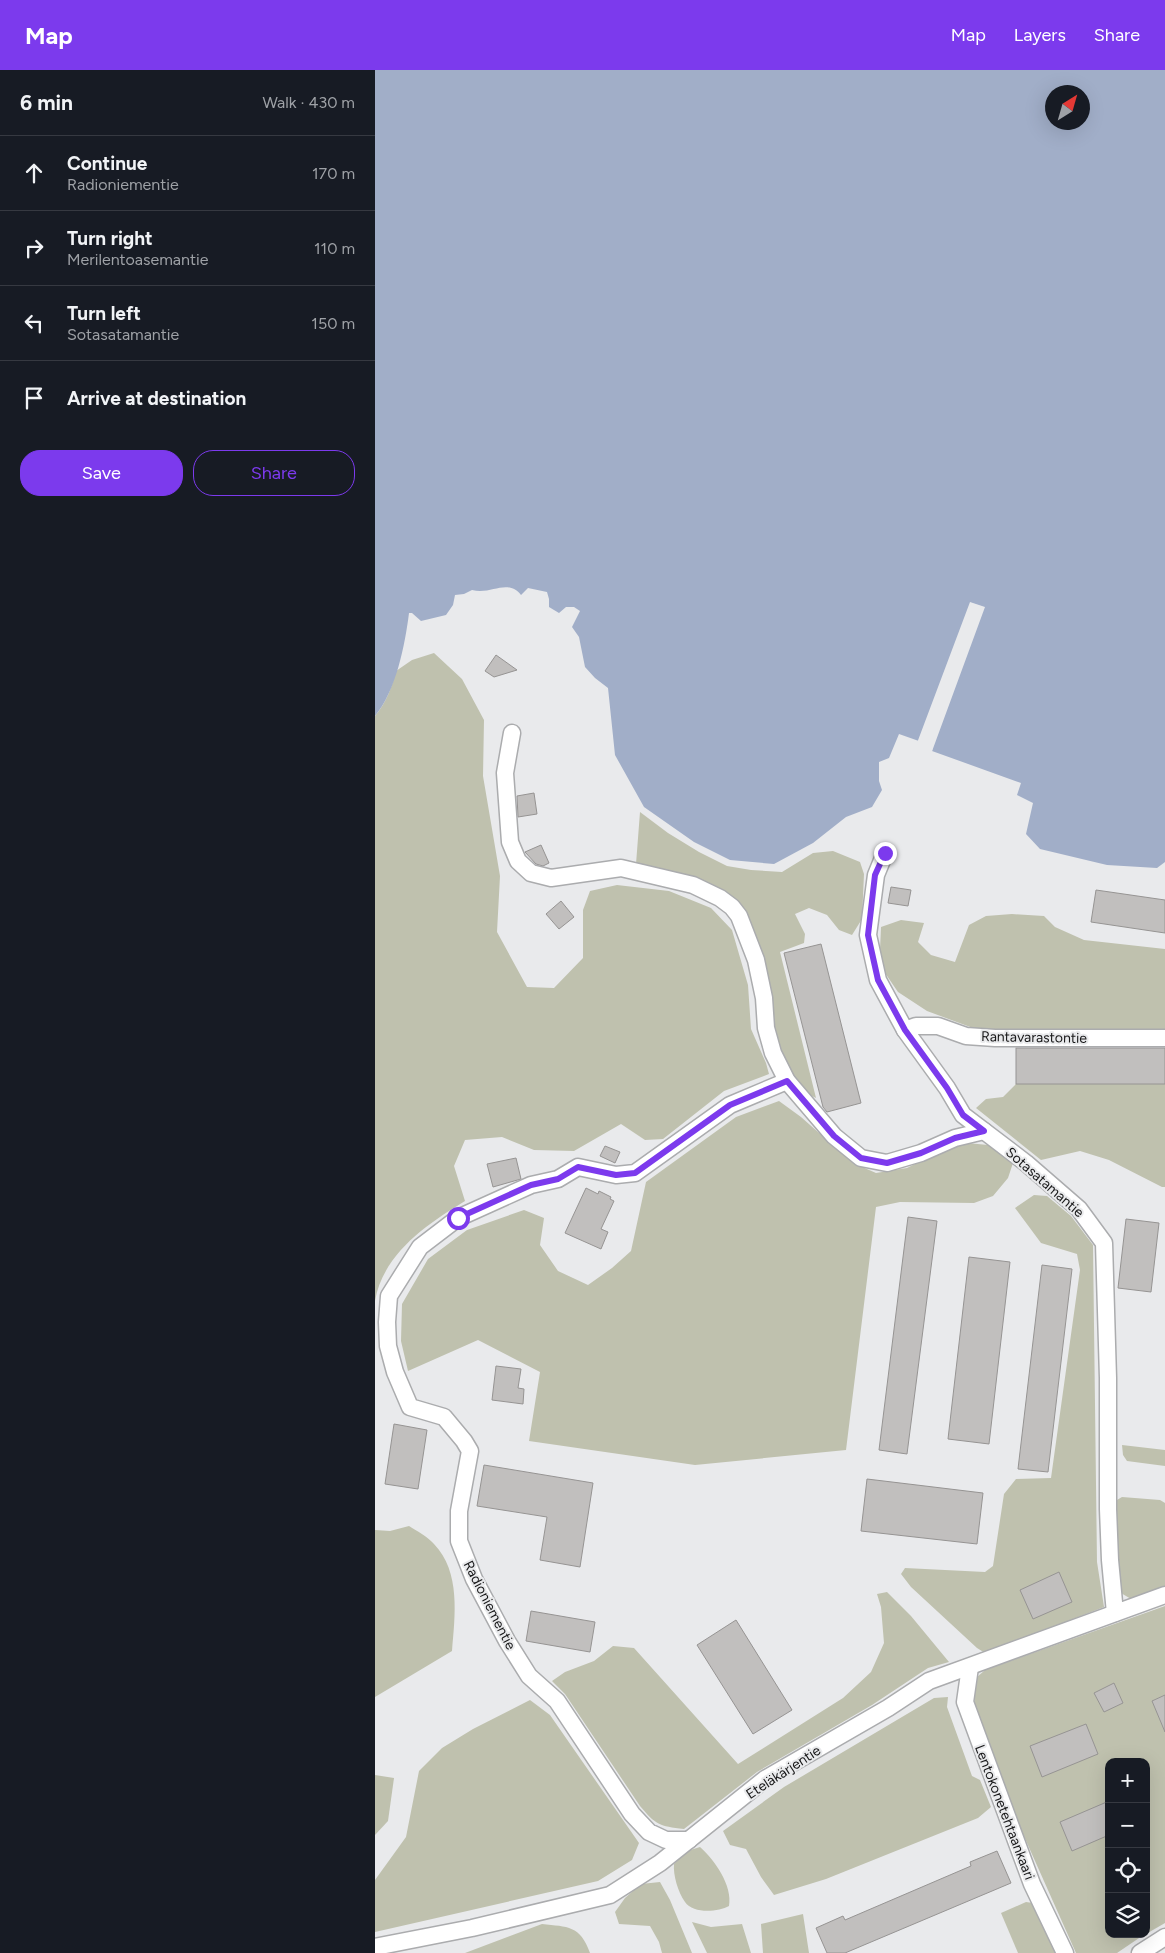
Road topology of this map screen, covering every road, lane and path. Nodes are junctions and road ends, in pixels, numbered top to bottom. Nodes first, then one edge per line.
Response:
1 (511, 733) dead end
2 (885, 853) dead end
3 (905, 1030) junction
4 (1165, 1038) edge
5 (787, 1081) junction
6 (984, 1131) junction
7 (1165, 1595) edge
8 (1115, 1613) junction
9 (970, 1667) junction
10 (689, 1840) junction
11 (1165, 1937) edge
12 (375, 1947) edge
13 (1065, 1953) edge
14 (1140, 1953) edge

1 - 5 street
2 - 3 street, Sotasatamantie
3 - 4 street, Rantavarastontie
3 - 6 street, Sotasatamantie
5 - 6 street
5 - 10 street, Radioniementie
6 - 8 street, Sotasatamantie
7 - 8 street, Eteläkärjentie
8 - 9 street, Eteläkärjentie
9 - 10 street, Eteläkärjentie
9 - 13 street, Lentokonetehtaankaari
10 - 12 street, Eteläkärjentie
11 - 14 street

